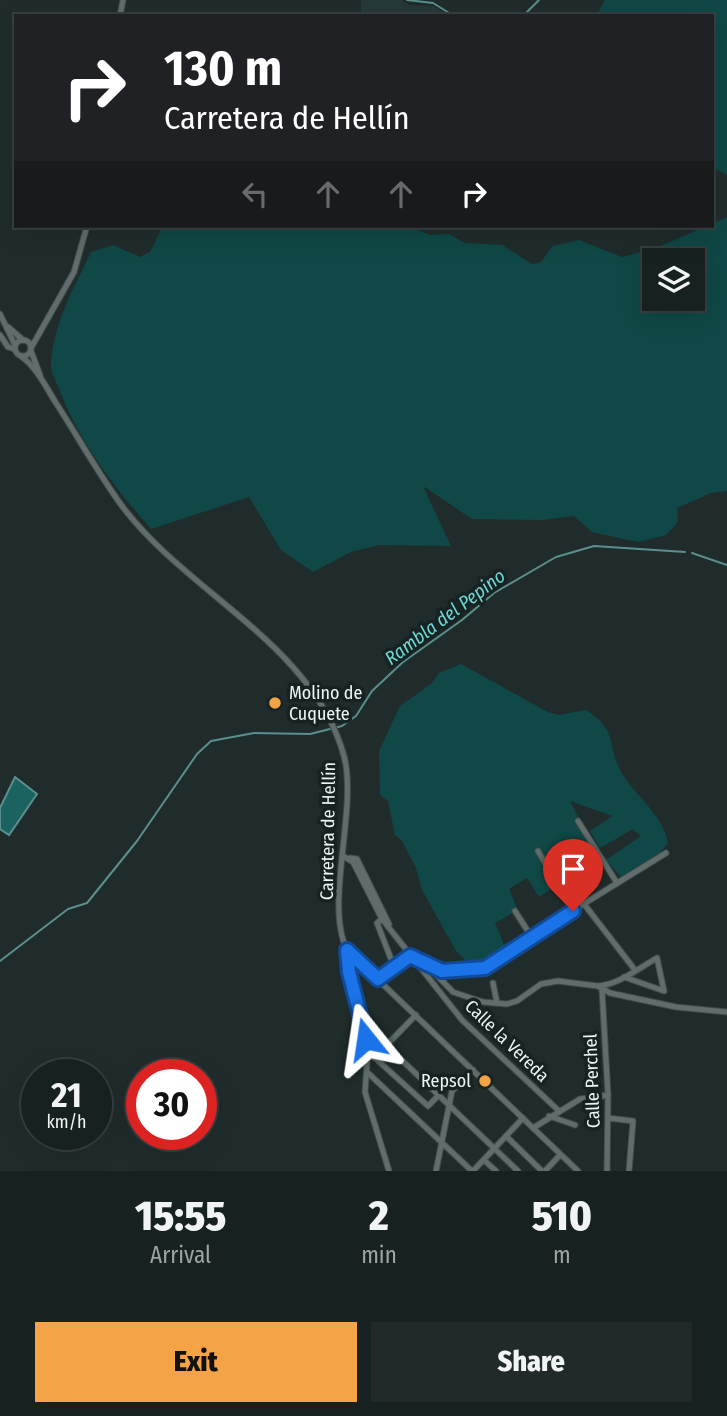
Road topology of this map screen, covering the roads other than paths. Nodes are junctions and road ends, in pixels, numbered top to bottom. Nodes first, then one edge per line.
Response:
1 (86, 228) edge
2 (0, 314) edge
3 (8, 327) junction
4 (39, 332) junction
5 (0, 335) edge
6 (24, 340) junction
7 (13, 347) junction
8 (31, 349) junction
9 (22, 357) junction
10 (41, 378) junction
11 (578, 821) dead end
12 (538, 851) dead end
13 (666, 853) dead end
14 (346, 857) junction
15 (617, 883) junction
16 (584, 904) junction
17 (515, 911) dead end
18 (573, 911) junction
19 (382, 919) junction
20 (392, 931) junction
21 (531, 936) junction
22 (347, 950) junction
23 (410, 956) junction
24 (425, 964) junction
25 (395, 969) junction
26 (635, 970) junction
27 (624, 977) junction
28 (378, 979) junction
29 (494, 983) dead end
30 (600, 988) junction
31 (664, 991) junction
32 (497, 1003) junction
33 (668, 1005) junction
34 (727, 1012) edge
35 (416, 1015) junction
36 (387, 1045) junction
37 (375, 1058) junction
38 (368, 1063) junction
39 (473, 1070) junction
40 (367, 1072) junction
41 (439, 1095) junction
42 (608, 1095) junction
43 (450, 1104) junction
44 (558, 1110) junction
45 (549, 1116) junction
46 (523, 1118) junction
47 (608, 1118) junction
48 (575, 1125) dead end
49 (533, 1128) junction
50 (506, 1136) junction
51 (442, 1142) junction
52 (494, 1149) junction
53 (561, 1154) junction
54 (484, 1160) junction
55 (389, 1171) edge
56 (436, 1171) edge
57 (472, 1171) edge
58 (496, 1171) edge
59 (518, 1171) edge
60 (543, 1171) edge
61 (578, 1171) edge
62 (607, 1171) edge
63 (629, 1171) edge

1 - 4 street
2 - 3 street, Carretera de Hellín
3 - 6 street, Carretera de Hellín
3 - 7 street, Carretera de Hellín
4 - 6 street
4 - 8 street
5 - 7 street
6 - 7 street
6 - 8 street, Carretera de Hellín
7 - 9 street, Carretera de Hellín
8 - 9 street
8 - 10 street, Carretera de Hellín
9 - 10 street, Carretera de Hellín
10 - 14 street, Carretera de Hellín
11 - 15 street
12 - 18 street
13 - 15 street
14 - 19 street, Calle la Vereda
14 - 20 street
14 - 22 street, Carretera de Hellín
15 - 16 street
16 - 18 street
16 - 26 street
17 - 21 street
18 - 21 street
19 - 20 street, Calle la Vereda
19 - 25 street
20 - 23 street, Calle la Vereda
21 - 24 street
22 - 28 street
22 - 38 street, Carretera de Hellín
23 - 24 street
23 - 25 street
23 - 44 street, Calle la Vereda
24 - 32 street
25 - 28 street
26 - 27 street
26 - 31 street
27 - 30 street
27 - 31 street
28 - 35 street
29 - 32 street
30 - 32 street
30 - 33 street
30 - 42 street, Calle Perchel
31 - 33 street
33 - 34 street
35 - 36 street
35 - 39 street
36 - 37 street
36 - 41 street
37 - 38 street
37 - 41 street
38 - 40 street, Carretera de Hellín
39 - 43 street
39 - 46 street
40 - 51 street
40 - 55 street, Carretera de Hellín
41 - 43 street
42 - 44 street
42 - 47 street, Calle Perchel
43 - 51 street
43 - 52 street
44 - 45 street
45 - 48 street
45 - 49 street
46 - 49 street
46 - 50 street
47 - 62 street, Calle Perchel
47 - 63 street
49 - 53 street
50 - 52 street
50 - 60 street
51 - 56 street
51 - 57 street
52 - 54 street
52 - 59 street
53 - 60 street
53 - 61 street
54 - 57 street
54 - 58 street

